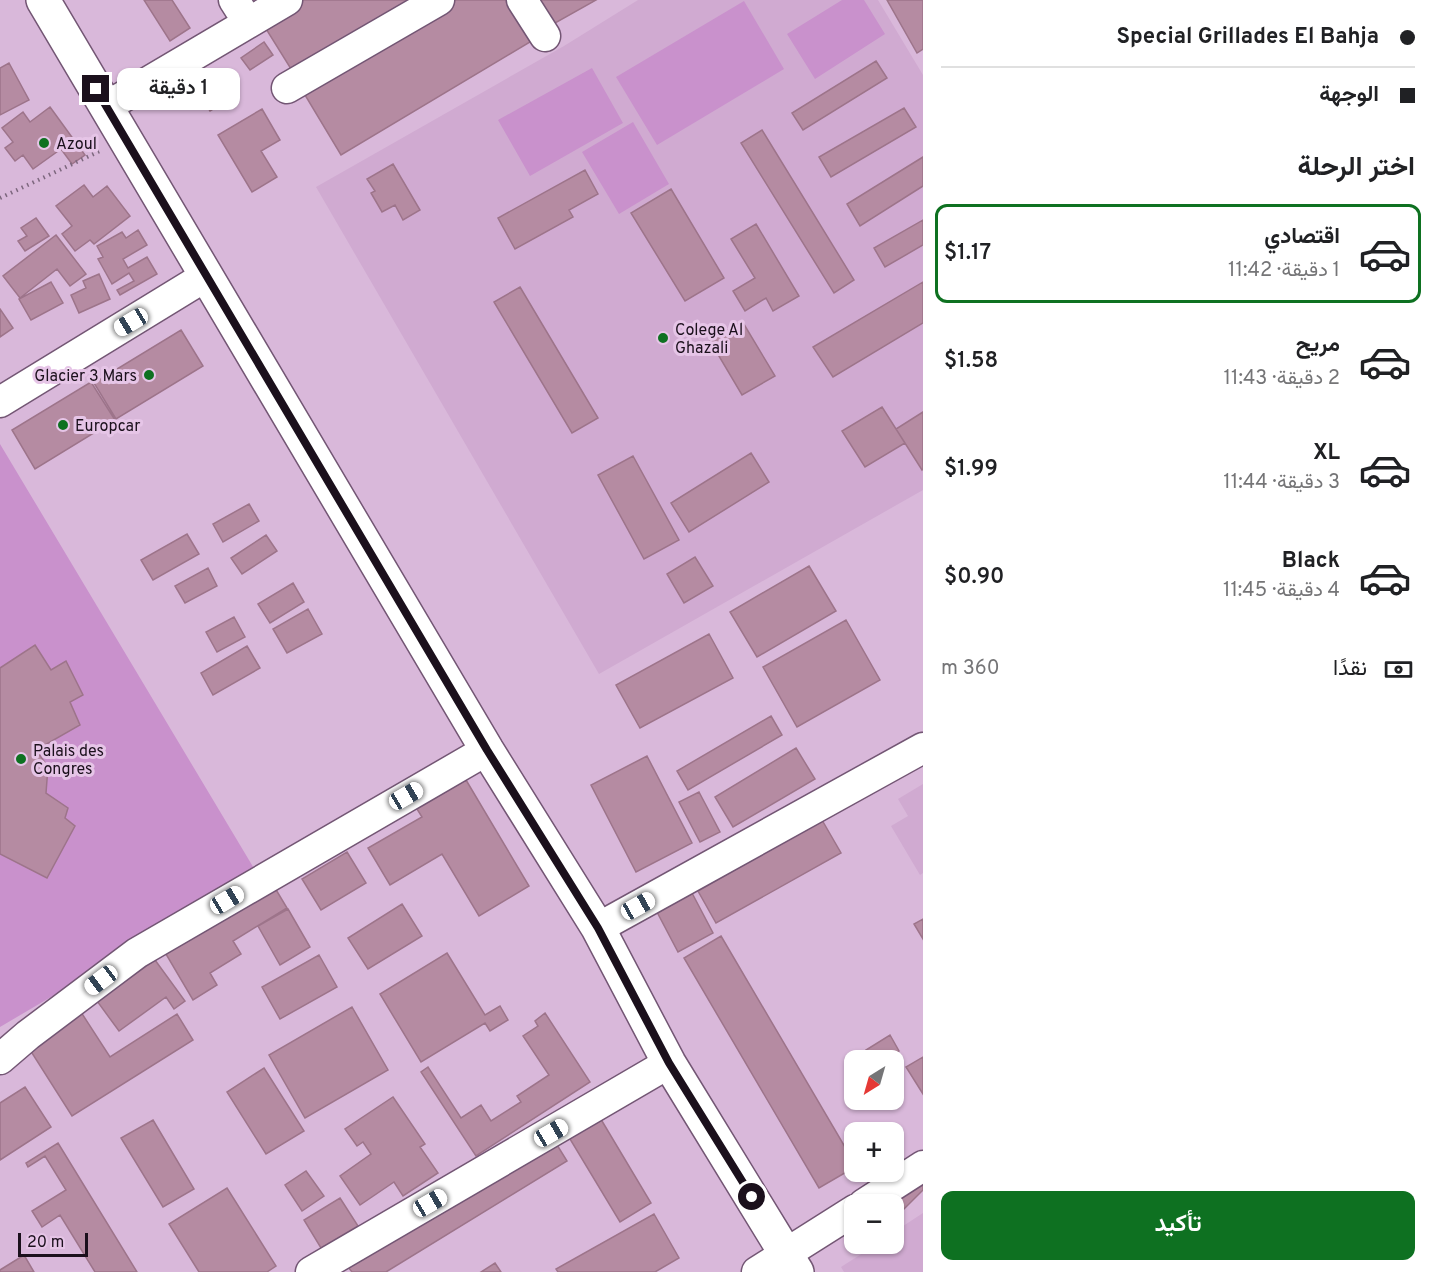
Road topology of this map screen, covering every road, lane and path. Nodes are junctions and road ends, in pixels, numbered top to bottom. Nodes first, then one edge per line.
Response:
1 (43, 0) edge
2 (287, 0) edge
3 (439, 0) edge
4 (522, 0) edge
5 (241, 11) edge
6 (545, 36) dead end
7 (287, 88) dead end
8 (106, 107) junction
9 (125, 139) junction
10 (0, 198) edge
11 (206, 276) junction
12 (0, 402) edge
13 (923, 748) edge
14 (487, 750) junction
15 (598, 928) junction
16 (0, 1059) edge
17 (669, 1063) junction
18 (923, 1166) edge
19 (880, 1194) edge
20 (844, 1219) edge
21 (792, 1263) edge
22 (311, 1272) edge
23 (757, 1272) edge

1 - 8 main road
2 - 5 street
3 - 7 street
4 - 6 street
5 - 8 street
8 - 9 main road
9 - 10 path
9 - 11 main road
11 - 12 street
11 - 14 main road
13 - 15 street
14 - 15 main road
14 - 16 street
15 - 17 main road
17 - 21 main road
17 - 22 street
18 - 19 street
20 - 21 street
21 - 23 street

